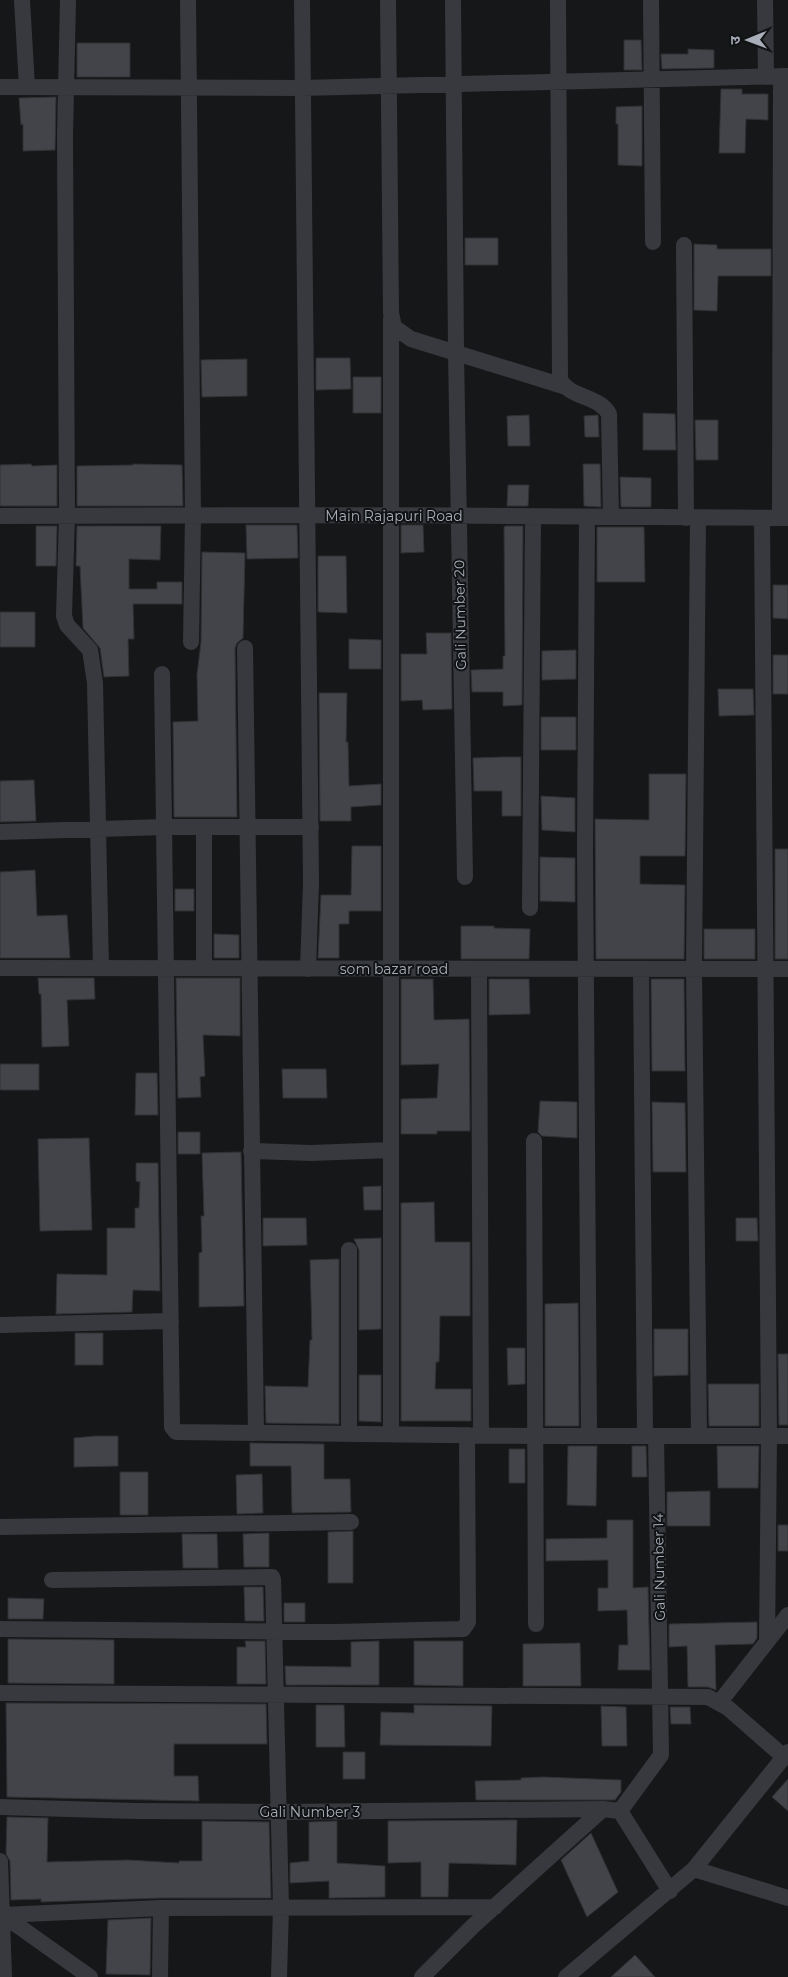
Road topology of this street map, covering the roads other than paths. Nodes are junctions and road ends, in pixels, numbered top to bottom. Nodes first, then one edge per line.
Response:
1 (22, 0) edge
2 (68, 0) edge
3 (188, 0) edge
4 (302, 0) edge
5 (388, 0) edge
6 (453, 0) edge
7 (558, 0) edge
8 (651, 0) edge
9 (765, 0) edge
10 (778, 76) edge
11 (652, 80) junction
12 (559, 82) junction
13 (454, 86) junction
14 (0, 87) edge
15 (27, 87) junction
16 (65, 87) junction
17 (390, 87) junction
18 (188, 88) junction
19 (301, 88) junction
20 (653, 242) dead end
21 (684, 245) dead end
22 (391, 319) junction
23 (456, 352) junction
24 (563, 386) junction
25 (391, 514) junction
26 (0, 516) edge
27 (68, 516) junction
28 (308, 516) junction
29 (459, 516) junction
30 (533, 516) junction
31 (193, 517) junction
32 (587, 517) junction
33 (611, 517) junction
34 (692, 518) junction
35 (762, 518) junction
36 (784, 518) edge
37 (191, 642) dead end
38 (245, 648) dead end
39 (162, 674) dead end
40 (164, 827) junction
41 (98, 828) junction
42 (204, 828) junction
43 (246, 828) junction
44 (310, 828) junction
45 (0, 832) edge
46 (465, 877) dead end
47 (530, 908) dead end
48 (0, 968) edge
49 (100, 968) junction
50 (166, 968) junction
51 (204, 968) junction
52 (308, 968) junction
53 (248, 969) junction
54 (390, 969) junction
55 (479, 969) junction
56 (586, 969) junction
57 (641, 969) junction
58 (694, 969) junction
59 (765, 969) junction
60 (788, 969) edge
61 (534, 1141) dead end
62 (391, 1150) junction
63 (251, 1151) junction
64 (349, 1250) dead end
65 (171, 1321) junction
66 (0, 1325) edge
67 (256, 1432) junction
68 (349, 1434) junction
69 (391, 1434) junction
70 (474, 1435) junction
71 (536, 1436) junction
72 (589, 1436) junction
73 (650, 1436) junction
74 (699, 1436) junction
75 (769, 1436) junction
76 (788, 1436) edge
77 (351, 1522) dead end
78 (0, 1527) edge
79 (52, 1580) dead end
80 (788, 1615) edge
81 (536, 1624) dead end
82 (0, 1629) edge
83 (276, 1630) junction
84 (767, 1642) junction
85 (0, 1693) edge
86 (277, 1694) junction
87 (661, 1698) junction
88 (719, 1703) junction
89 (786, 1755) edge
90 (0, 1807) edge
91 (603, 1809) junction
92 (620, 1811) junction
93 (278, 1812) junction
94 (0, 1861) edge
95 (694, 1870) junction
96 (670, 1891) junction
97 (788, 1898) edge
98 (495, 1907) junction
99 (161, 1908) junction
100 (281, 1908) junction
101 (1, 1914) edge
102 (4, 1977) edge
103 (90, 1977) edge
104 (160, 1977) edge
105 (279, 1977) edge
106 (422, 1977) edge
107 (566, 1977) edge

1 - 15 street
2 - 16 street
3 - 18 street
4 - 19 street
5 - 17 street
6 - 13 street, Gali Number 20
7 - 12 street
8 - 11 street
9 - 10 street
10 - 11 street
10 - 36 street
11 - 12 street
11 - 20 street
12 - 13 street
12 - 24 street
13 - 17 street
13 - 23 street, Gali Number 20
14 - 15 street
15 - 16 street
16 - 18 street
16 - 27 street
17 - 19 street
17 - 22 street
18 - 19 street
18 - 31 street
19 - 28 street
21 - 34 street
22 - 23 street
22 - 25 street
23 - 24 street
23 - 29 street, Gali Number 20
24 - 33 street
25 - 28 street, Main Rajapuri Road
25 - 29 street, Main Rajapuri Road
25 - 54 street
26 - 27 street, Main Rajapuri Road
27 - 31 street, Main Rajapuri Road
27 - 41 street
28 - 31 street, Main Rajapuri Road
28 - 44 street
29 - 30 street, Main Rajapuri Road
29 - 46 street, Gali Number 20
30 - 32 street, Main Rajapuri Road
30 - 47 street
31 - 37 street
32 - 33 street, Main Rajapuri Road
32 - 56 street
33 - 34 street, Main Rajapuri Road
34 - 35 street, Main Rajapuri Road
34 - 58 street
35 - 36 street, Main Rajapuri Road
35 - 59 street
38 - 43 street
39 - 40 street
40 - 41 street
40 - 42 street
40 - 50 street
41 - 45 street
41 - 49 street
42 - 43 street
42 - 51 street
43 - 44 street
43 - 53 street
44 - 52 street
48 - 49 street, som bazar road
49 - 50 street, som bazar road
50 - 51 street, som bazar road
50 - 65 street
51 - 53 street, som bazar road
52 - 53 street, som bazar road
52 - 54 street, som bazar road
53 - 63 street
54 - 55 street, som bazar road
54 - 62 street
55 - 56 street, som bazar road
55 - 70 street
56 - 57 street, som bazar road
56 - 72 street
57 - 58 street, som bazar road
57 - 73 street, Gali Number 14
58 - 59 street, som bazar road
58 - 74 street
59 - 60 street, som bazar road
59 - 75 street
61 - 71 street
62 - 63 street
62 - 69 street
63 - 67 street
64 - 68 street
65 - 66 street
65 - 67 street
67 - 68 street
68 - 69 street
69 - 70 street
70 - 71 street
70 - 83 street
71 - 72 street
71 - 81 street
72 - 73 street
73 - 74 street
73 - 87 street, Gali Number 14
74 - 75 street
75 - 76 street
75 - 84 street
77 - 78 street
79 - 83 street
80 - 84 street
82 - 83 street
83 - 86 street
84 - 88 street
85 - 86 street
86 - 87 street
86 - 93 street
87 - 88 street
87 - 92 street, Gali Number 14
88 - 89 street
89 - 95 street
90 - 93 street, Gali Number 3
91 - 92 street, Gali Number 3
91 - 93 street, Gali Number 3
91 - 98 street
92 - 96 street
93 - 100 street
94 - 101 street
95 - 96 street
95 - 97 street
96 - 107 street
98 - 100 street
98 - 106 street
99 - 100 street
99 - 101 street
99 - 104 street
100 - 105 street
101 - 102 street
101 - 103 street

